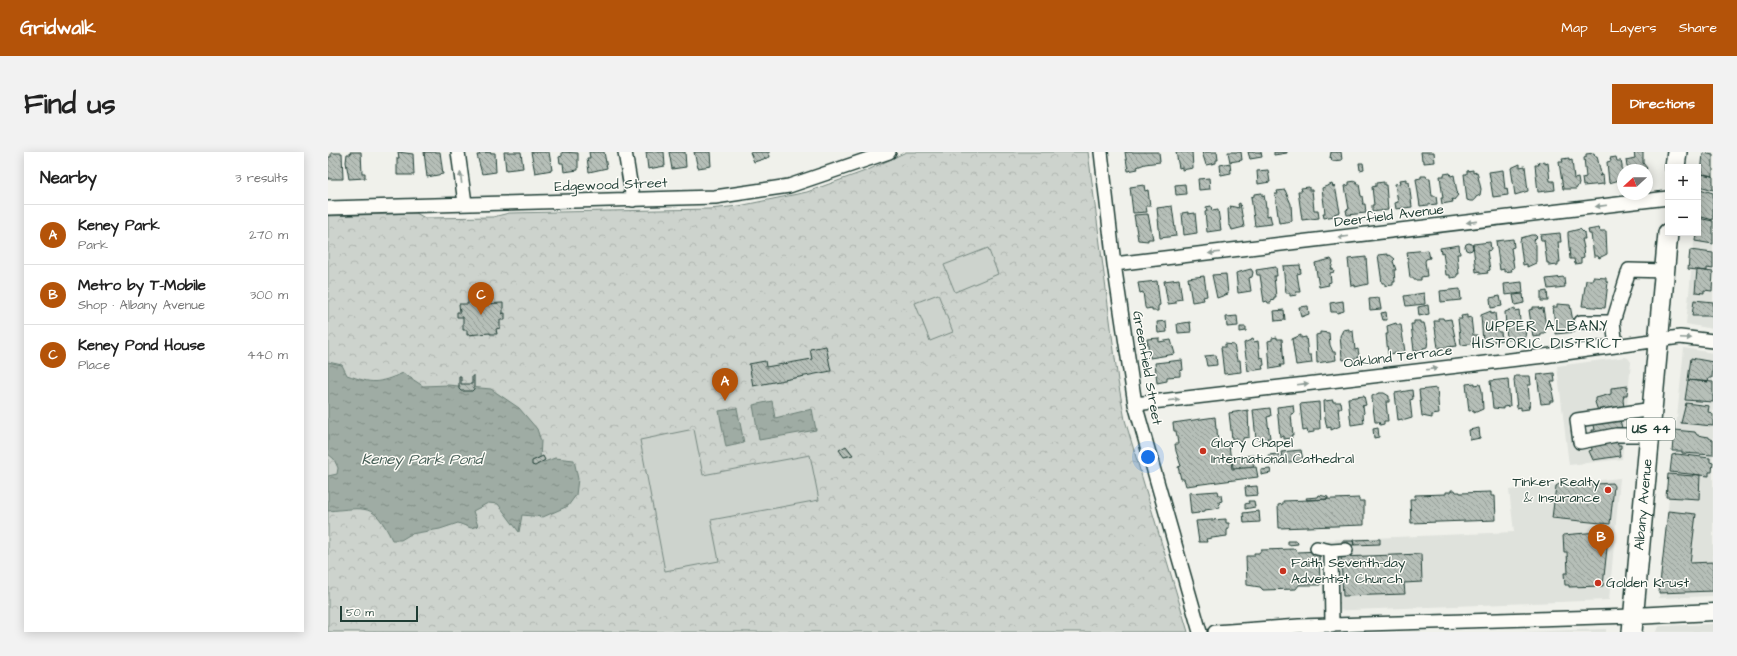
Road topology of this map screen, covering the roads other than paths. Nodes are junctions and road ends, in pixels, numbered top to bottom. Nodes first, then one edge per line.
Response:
1 (458, 152) edge
2 (625, 152) edge
3 (889, 152) edge
4 (1101, 152) edge
5 (1677, 152) edge
6 (1675, 164) edge
7 (1665, 198) edge
8 (633, 200) junction
9 (465, 203) junction
10 (328, 208) edge
11 (1668, 236) edge
12 (1114, 264) junction
13 (1665, 271) junction
14 (1581, 322) dead end
15 (1613, 322) junction
16 (1659, 340) junction
17 (1713, 341) edge
18 (1616, 346) junction
19 (1135, 404) junction
20 (1653, 409) junction
21 (1650, 435) junction
22 (1317, 548) dead end
23 (1346, 550) dead end
24 (1331, 551) junction
25 (1713, 612) edge
26 (1633, 624) edge
27 (1332, 626) junction
28 (1200, 632) edge
29 (1215, 632) edge

9 -> 1 street
2 - 8 street
3 - 8 street, Edgewood Street
4 - 12 street, Greenfield Street
5 - 6 highway
7 -> 12 street, Deerfield Avenue
8 - 9 street, Edgewood Street
9 - 10 street, Edgewood Street
11 - 13 highway, Albany Avenue / US 44
12 - 19 street, Greenfield Street
13 - 15 street
13 - 16 highway, Albany Avenue / US 44
14 - 15 street
15 - 18 street
16 -> 17 street, Oakland Terrace
16 - 18 street, Oakland Terrace
16 - 20 highway, Albany Avenue / US 44
19 -> 18 street, Oakland Terrace
19 - 28 street, Greenfield Street
20 - 21 highway, Albany Avenue / US 44
20 - 21 street
21 - 26 highway, Albany Avenue / US 44
22 - 24 street
23 - 24 street
24 - 27 street
25 - 26 main road
26 - 27 street
27 - 29 street

